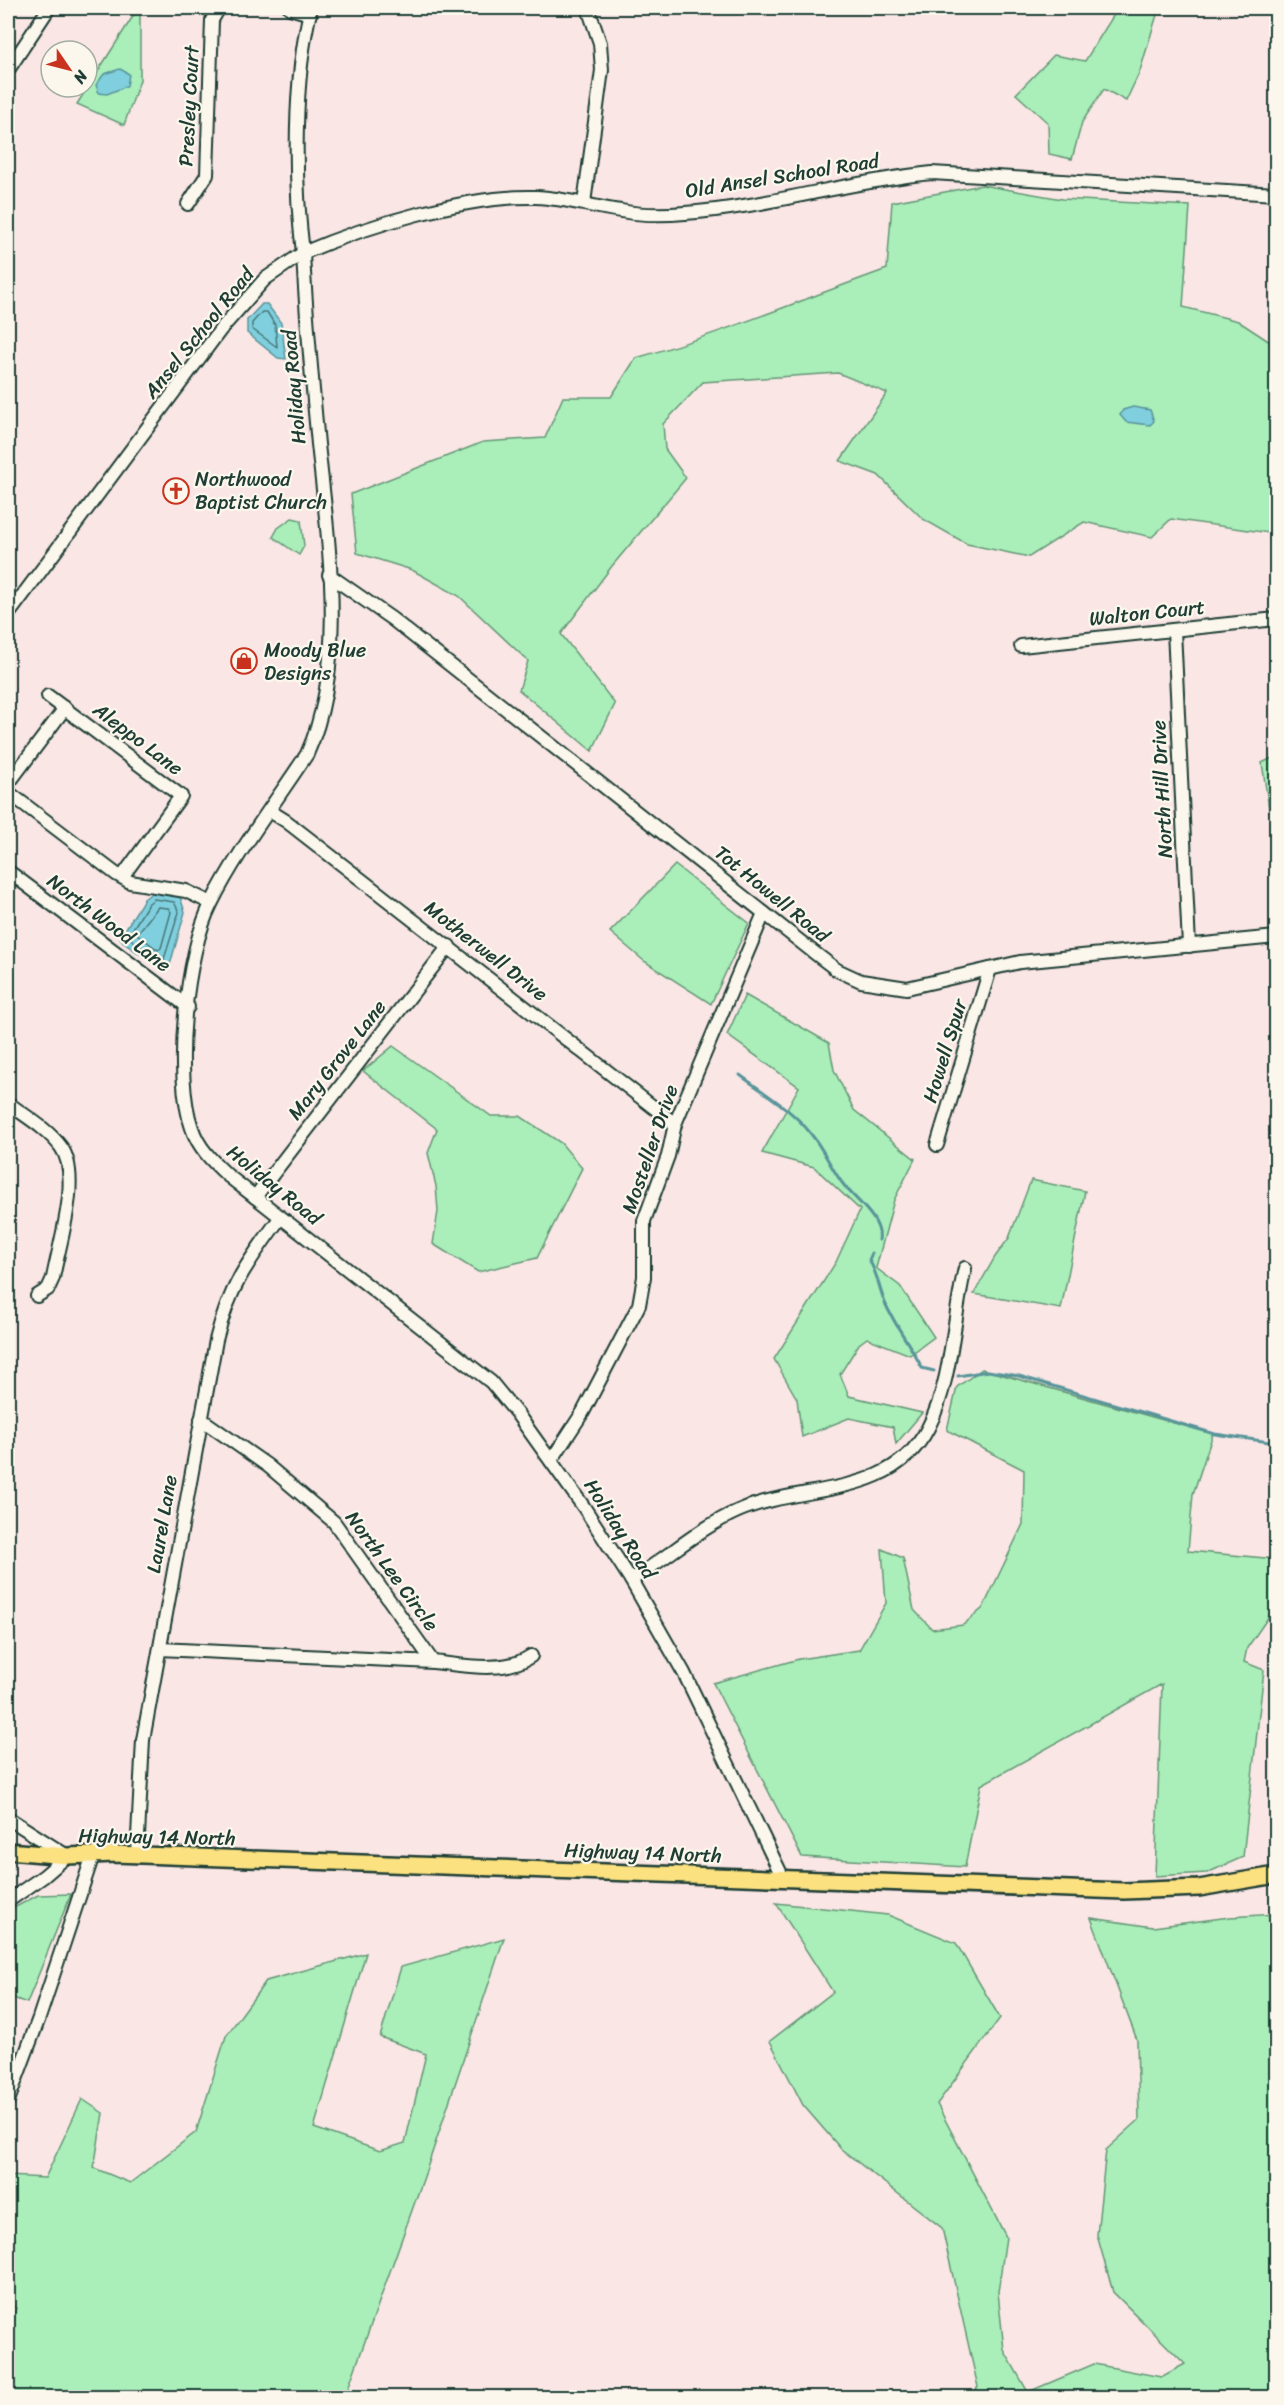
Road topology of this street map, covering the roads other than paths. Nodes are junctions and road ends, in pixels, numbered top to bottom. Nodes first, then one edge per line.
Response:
1 (49, 8) edge
2 (219, 8) edge
3 (290, 8) edge
4 (588, 8) edge
5 (310, 10) edge
6 (8, 70) edge
7 (1276, 194) edge
8 (584, 203) junction
9 (188, 204) dead end
10 (303, 254) junction
11 (329, 575) junction
12 (8, 615) edge
13 (1276, 619) edge
14 (1174, 630) junction
15 (1021, 646) dead end
16 (48, 696) dead end
17 (65, 708) junction
18 (8, 784) edge
19 (8, 792) edge
20 (270, 811) junction
21 (8, 871) edge
22 (122, 877) junction
23 (211, 903) junction
24 (764, 913) junction
25 (1276, 937) edge
26 (449, 946) junction
27 (1189, 946) junction
28 (990, 969) junction
29 (188, 1006) junction
30 (8, 1103) edge
31 (675, 1125) junction
32 (937, 1145) dead end
33 (255, 1197) junction
34 (280, 1218) junction
35 (964, 1268) dead end
36 (38, 1296) dead end
37 (201, 1419) junction
38 (551, 1461) junction
39 (631, 1580) junction
40 (160, 1649) junction
41 (531, 1656) dead end
42 (433, 1662) junction
43 (8, 1818) edge
44 (8, 1851) edge
45 (93, 1855) junction
46 (137, 1855) junction
47 (67, 1856) junction
48 (1276, 1875) edge
49 (783, 1878) junction
50 (8, 1901) edge
51 (8, 2101) edge

1 - 6 street
2 - 9 street, Presley Court
3 - 5 street
4 - 8 street
5 - 10 street
7 - 8 street, Old Ansel School Road
8 - 10 street, Old Ansel School Road
10 - 11 street, Holiday Road
10 - 12 street, Ansel School Road
11 - 20 street, Holiday Road
11 - 24 street, Tot Howell Road
13 - 14 street, Walton Court
14 - 15 street, Walton Court
14 - 27 street, North Hill Drive
16 - 17 street, Aleppo Lane
17 - 18 street
17 - 22 street, Aleppo Lane
19 - 22 street
20 - 23 street, Holiday Road
20 - 26 street, Motherwell Drive
21 - 29 street, North Wood Lane
22 - 23 street
23 - 29 street, Holiday Road
24 - 28 street, Tot Howell Road
24 - 31 street, Mosteller Drive
25 - 27 street, Tot Howell Road
26 - 31 street, Motherwell Drive
26 - 33 street, Mary Grove Lane
27 - 28 street, Tot Howell Road
28 - 32 street, Howell Spur
29 - 33 street, Holiday Road
30 - 36 street
31 - 38 street, Mosteller Drive
33 - 34 street, Holiday Road
34 - 37 street, Laurel Lane
34 - 38 street, Holiday Road
35 - 39 street
37 - 40 street, Laurel Lane
37 - 42 street, North Lee Circle
38 - 39 street, Holiday Road
39 - 49 street, Holiday Road
40 - 42 street, North Lee Circle
40 - 46 street, Laurel Lane
41 - 42 street, North Lee Circle
43 - 47 street
44 - 47 main road, Highway 14 North
45 - 46 main road, Highway 14 North
45 - 47 main road, Highway 14 North
45 - 51 street
46 - 49 main road, Highway 14 North
47 - 50 street
48 - 49 main road, Highway 14 North

